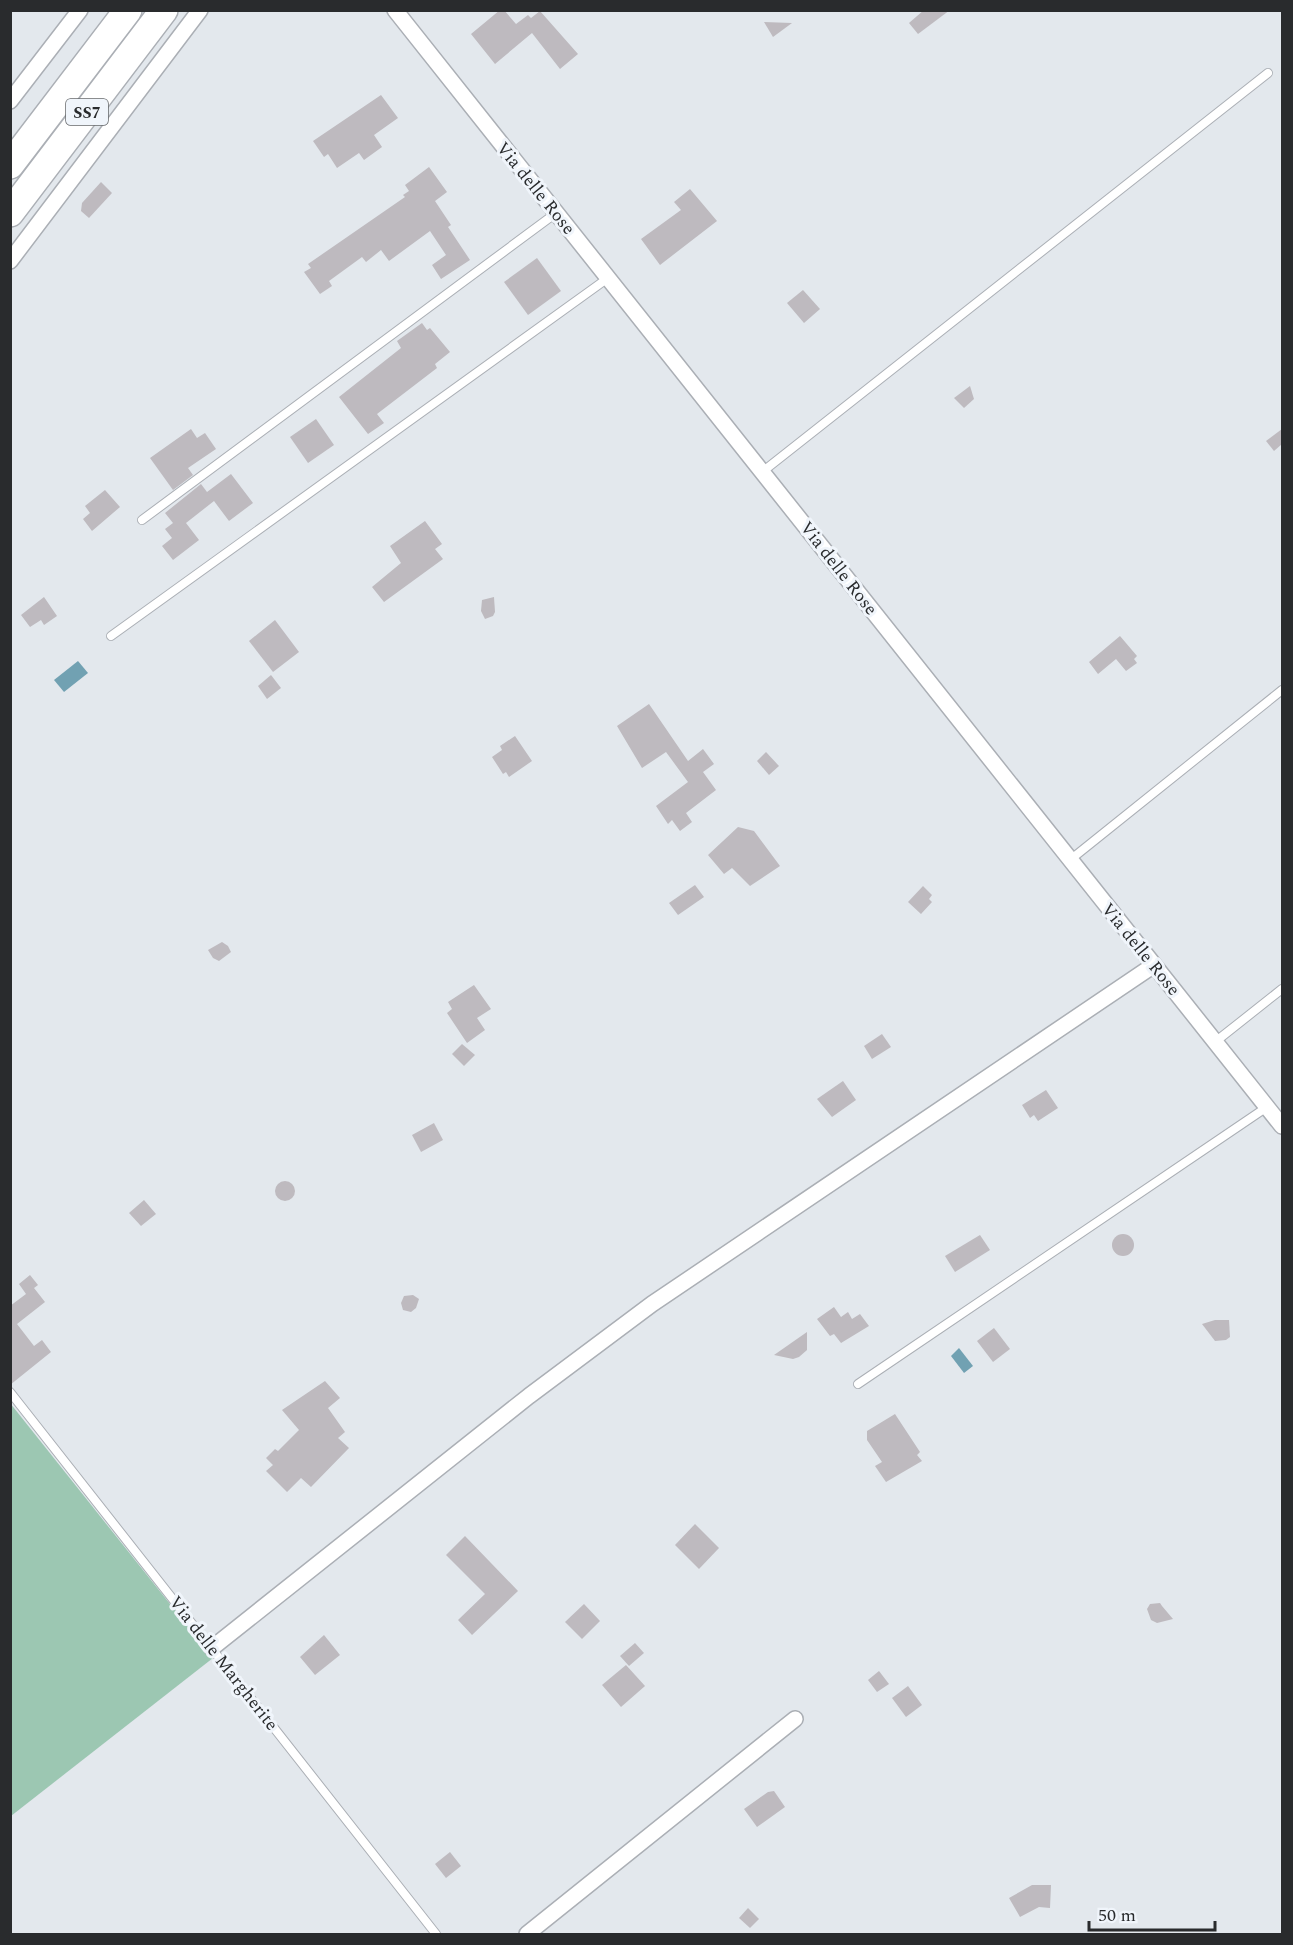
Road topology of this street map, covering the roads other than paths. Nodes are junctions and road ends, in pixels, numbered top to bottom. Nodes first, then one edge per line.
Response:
1 (80, 10) edge
2 (128, 10) edge
3 (164, 10) edge
4 (200, 10) edge
5 (395, 10) edge
6 (1268, 73) dead end
7 (10, 101) edge
8 (10, 165) edge
9 (10, 213) edge
10 (556, 213) junction
11 (10, 261) edge
12 (608, 278) junction
13 (762, 472) junction
14 (142, 520) dead end
15 (111, 636) dead end
16 (1282, 690) edge
17 (1070, 860) junction
18 (1155, 965) junction
19 (1282, 989) edge
20 (1215, 1042) junction
21 (1267, 1107) junction
22 (1282, 1126) edge
23 (858, 1384) dead end
24 (10, 1392) edge
25 (212, 1648) junction
26 (795, 1719) dead end
27 (436, 1935) edge
28 (527, 1935) edge

1 - 7 street
2 - 8 highway, SS7
3 - 9 highway, SS7
4 - 11 street
5 - 10 street, Via delle Rose
6 - 13 lane
10 - 12 street, Via delle Rose
10 - 14 lane
12 - 13 street, Via delle Rose
12 - 15 lane
13 - 17 street, Via delle Rose
16 - 17 lane
17 - 18 street, Via delle Rose
18 - 20 street, Via delle Rose
18 - 25 street
19 - 20 lane
20 - 21 street, Via delle Rose
21 - 22 street, Via delle Rose
21 - 23 lane
24 - 25 lane, Via delle Margherite
25 - 27 lane, Via delle Margherite
26 - 28 street

